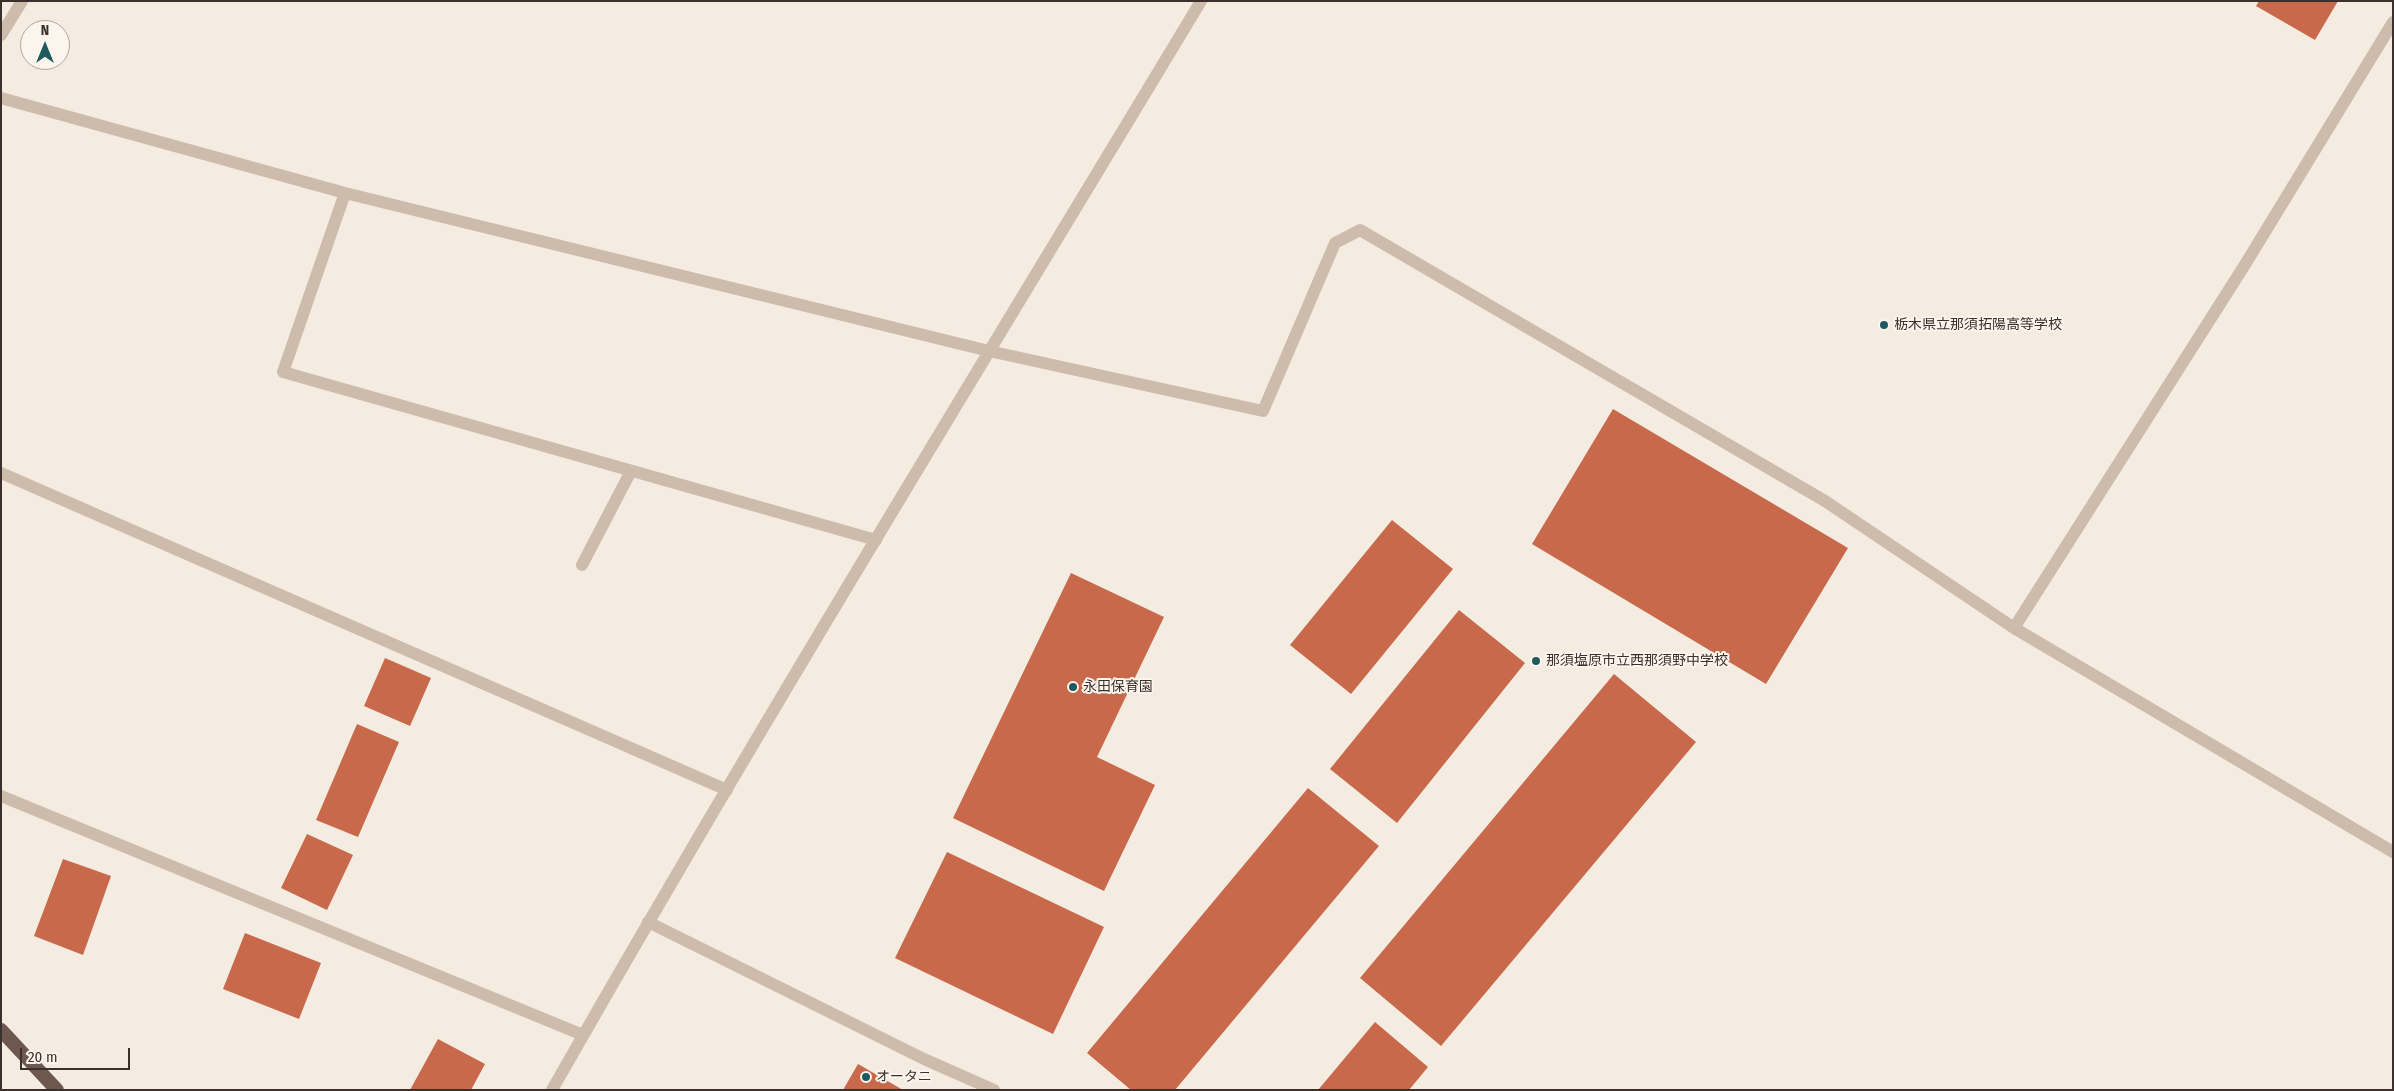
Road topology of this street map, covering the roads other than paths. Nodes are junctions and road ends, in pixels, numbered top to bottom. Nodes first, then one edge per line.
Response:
1 (22, 1) edge
2 (1201, 1) edge
3 (2393, 22) edge
4 (1, 36) edge
5 (1, 98) edge
6 (345, 193) junction
7 (989, 352) junction
8 (631, 471) junction
9 (1, 473) edge
10 (876, 540) junction
11 (582, 565) dead end
12 (2014, 628) junction
13 (727, 790) junction
14 (1, 796) edge
15 (2393, 852) edge
16 (648, 922) junction
17 (1, 1030) edge
18 (583, 1035) junction
19 (56, 1090) edge
20 (552, 1090) edge
21 (994, 1090) edge

1 - 4 street
2 - 7 street
3 - 12 street
5 - 6 street
6 - 7 street
6 - 8 street
7 - 10 street
7 - 12 street
8 - 10 street
8 - 11 street
9 - 13 street
10 - 13 street
12 - 15 street
13 - 16 street
14 - 18 street
16 - 18 street
16 - 21 street
17 - 19 highway
18 - 20 street

